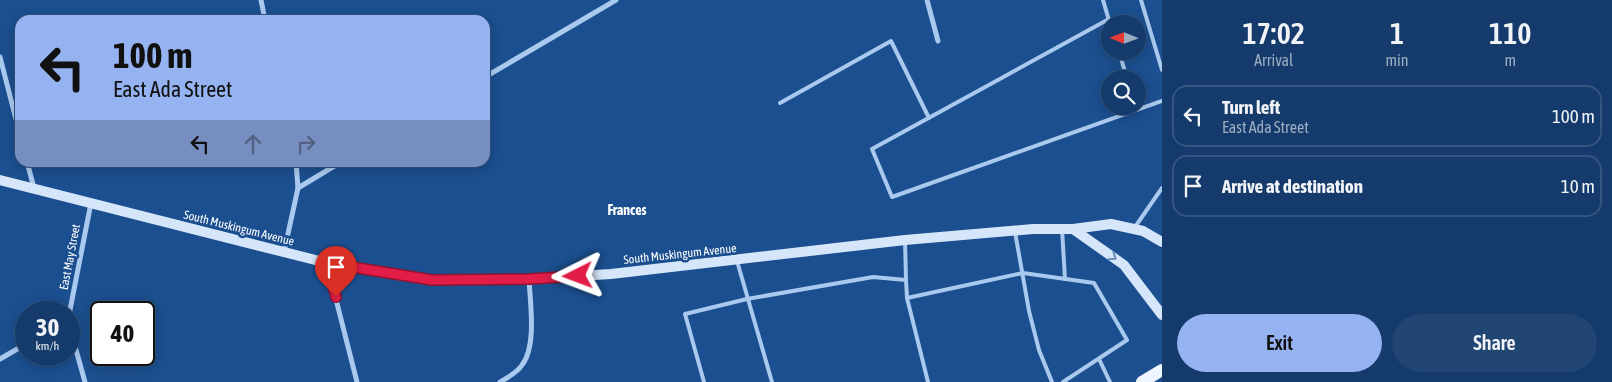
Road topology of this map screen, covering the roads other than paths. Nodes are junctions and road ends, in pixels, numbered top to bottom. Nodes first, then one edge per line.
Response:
1 (261, 0) edge
2 (616, 0) edge
3 (927, 0) edge
4 (1103, 0) edge
5 (1141, 0) edge
6 (264, 15) edge
7 (1108, 15) edge
8 (1101, 27) edge
9 (938, 41) dead end
10 (0, 57) edge
11 (1162, 70) edge
12 (490, 74) edge
13 (1162, 101) edge
14 (780, 103) dead end
15 (1146, 105) edge
16 (1117, 115) edge
17 (15, 116) edge
18 (929, 118) junction
19 (28, 167) edge
20 (296, 167) edge
21 (332, 167) edge
22 (0, 180) edge
23 (34, 188) junction
24 (298, 188) junction
25 (1162, 188) edge
26 (91, 203) junction
27 (1068, 229) junction
28 (1133, 229) junction
29 (1015, 231) junction
30 (905, 240) junction
31 (1162, 242) edge
32 (284, 252) junction
33 (737, 260) junction
34 (327, 263) junction
35 (1023, 273) junction
36 (529, 279) junction
37 (1065, 279) junction
38 (906, 280) junction
39 (907, 298) junction
40 (747, 299) junction
41 (72, 301) edge
42 (1162, 315) edge
43 (15, 351) edge
44 (1099, 359) junction
45 (0, 360) edge
46 (80, 364) edge
47 (1162, 370) edge
48 (85, 382) edge
49 (357, 382) edge
50 (500, 382) edge
51 (704, 382) edge
52 (772, 382) edge
53 (928, 382) edge
54 (1052, 382) edge
55 (1063, 382) edge
56 (1110, 382) edge
57 (1142, 382) edge

1 - 6 street
2 - 12 street
3 - 9 street
4 - 7 lane
5 - 11 lane
8 - 18 lane
10 - 17 street
13 - 15 lane
14 - 18 lane
16 - 18 lane
19 - 23 street
20 - 24 street
21 - 24 street
22 - 23 street, South Muskingum Avenue
23 - 26 street, South Muskingum Avenue
24 - 32 street
25 - 28 lane
26 - 32 street, South Muskingum Avenue
26 - 41 street, East May Street
27 - 28 street, South Muskingum Avenue
27 - 29 street, South Muskingum Avenue
27 - 37 lane
27 -> 42 street
28 - 31 street, South Muskingum Avenue
29 - 30 street, South Muskingum Avenue
29 - 35 lane
30 - 33 street, South Muskingum Avenue
30 - 38 lane
32 - 34 street, South Muskingum Avenue
33 - 36 street, South Muskingum Avenue
33 - 40 lane
34 - 36 street, South Muskingum Avenue
34 - 49 street
35 - 37 lane
35 - 39 lane
35 - 54 lane
36 - 50 street
37 - 44 lane
38 - 39 lane
38 - 40 lane
39 - 53 lane
40 - 51 lane
40 - 52 lane
43 - 45 street
44 - 55 lane
44 - 56 lane
46 - 48 street
47 - 57 main road

